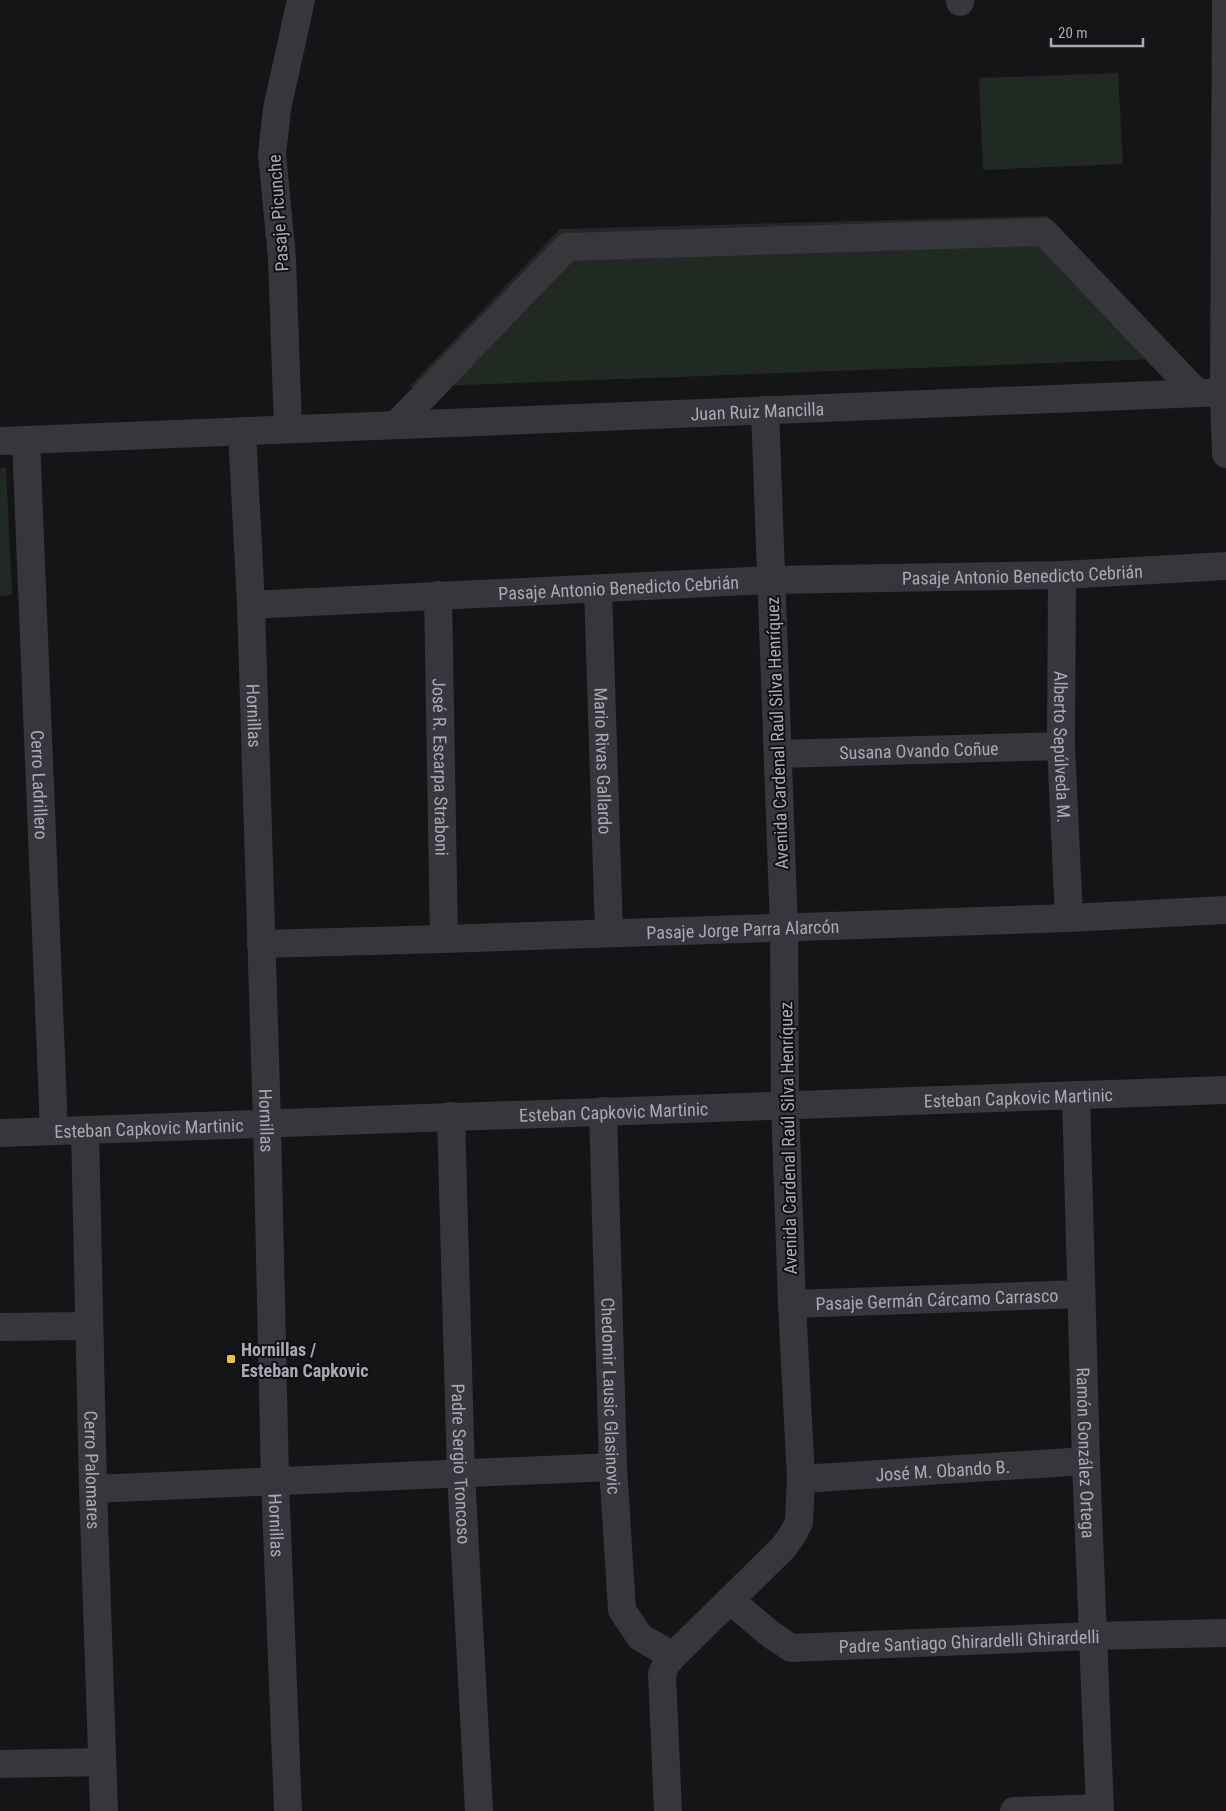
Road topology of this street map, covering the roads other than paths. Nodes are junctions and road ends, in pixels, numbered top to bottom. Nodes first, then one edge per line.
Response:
1 (301, 0) edge
2 (1226, 0) edge
3 (1216, 392) edge
4 (765, 410) junction
5 (396, 425) junction
6 (288, 429) junction
7 (242, 431) junction
8 (13, 440) edge
9 (1226, 454) edge
10 (1226, 566) edge
11 (1062, 575) junction
12 (771, 580) junction
13 (598, 589) junction
14 (438, 595) junction
15 (251, 605) junction
16 (1061, 746) junction
17 (778, 754) junction
18 (1226, 910) edge
19 (1069, 918) junction
20 (784, 927) junction
21 (609, 933) junction
22 (444, 939) junction
23 (261, 944) junction
24 (1226, 1090) edge
25 (1076, 1095) junction
26 (785, 1105) junction
27 (603, 1111) junction
28 (451, 1116) junction
29 (267, 1122) junction
30 (86, 1130) junction
31 (54, 1131) junction
32 (0, 1133) edge
33 (1081, 1294) junction
34 (792, 1304) junction
35 (89, 1326) junction
36 (0, 1327) edge
37 (1086, 1461) junction
38 (613, 1467) junction
39 (461, 1474) junction
40 (801, 1479) junction
41 (275, 1481) junction
42 (93, 1489) junction
43 (730, 1600) junction
44 (1226, 1633) edge
45 (1092, 1636) junction
46 (672, 1656) junction
47 (102, 1762) junction
48 (0, 1764) edge
49 (1100, 1809) edge
50 (104, 1811) edge
51 (288, 1811) edge
52 (479, 1811) edge
53 (668, 1811) edge
54 (1014, 1811) edge

1 - 6 street, Pasaje Picunche
2 - 3 street
3 - 4 street, Juan Ruiz Mancilla
3 - 5 street
3 - 9 street
4 - 5 street, Juan Ruiz Mancilla
4 - 12 street, Avenida Cardenal Raúl Silva Henríquez
5 - 6 street, Juan Ruiz Mancilla
6 - 7 street, Juan Ruiz Mancilla
7 - 8 street, Juan Ruiz Mancilla
7 - 15 street, Hornillas
8 - 31 street, Cerro Ladrillero
10 - 11 street, Pasaje Antonio Benedicto Cebrián
11 - 12 street, Pasaje Antonio Benedicto Cebrián
11 - 16 street, Alberto Sepúlveda M.
12 - 13 street, Pasaje Antonio Benedicto Cebrián
12 - 17 street, Avenida Cardenal Raúl Silva Henríquez
13 - 14 street, Pasaje Antonio Benedicto Cebrián
13 - 21 street, Mario Rivas Gallardo
14 - 15 street, Pasaje Antonio Benedicto Cebrián
14 - 22 street, José R. Escarpa Straboni
15 - 23 street, Hornillas
16 - 17 street, Susana Ovando Coñue
16 - 19 street, Alberto Sepúlveda M.
17 - 20 street, Avenida Cardenal Raúl Silva Henríquez
18 - 19 street, Pasaje Jorge Parra Alarcón
19 - 20 street, Pasaje Jorge Parra Alarcón
20 - 21 street, Pasaje Jorge Parra Alarcón
20 - 26 street, Avenida Cardenal Raúl Silva Henríquez
21 - 22 street, Pasaje Jorge Parra Alarcón
22 - 23 street, Pasaje Jorge Parra Alarcón
23 - 29 street, Hornillas
24 - 25 street, Esteban Capkovic Martinic
25 - 26 street, Esteban Capkovic Martinic
25 - 33 street, Ramón González Ortega
26 - 27 street, Esteban Capkovic Martinic
26 - 34 street, Avenida Cardenal Raúl Silva Henríquez
27 - 28 street, Esteban Capkovic Martinic
27 - 38 street, Chedomir Lausic Glasinovic
28 - 29 street, Esteban Capkovic Martinic
28 - 39 street, Padre Sergio Troncoso
29 - 30 street, Esteban Capkovic Martinic
29 - 41 street, Hornillas
30 - 31 street, Esteban Capkovic Martinic
30 - 35 street, Cerro Palomares
31 - 32 street, Esteban Capkovic Martinic
33 - 34 street, Pasaje Germán Cárcamo Carrasco
33 - 37 street, Ramón González Ortega
34 - 40 street, Avenida Cardenal Raúl Silva Henríquez
35 - 36 street
35 - 42 street, Cerro Palomares
37 - 40 street, José M. Obando B.
37 - 45 street, Ramón González Ortega
38 - 39 street
38 - 46 street, Chedomir Lausic Glasinovic
39 - 41 street
39 - 52 street, Padre Sergio Troncoso
40 - 43 street, Avenida Cardenal Raúl Silva Henríquez
41 - 42 street
41 - 51 street, Hornillas
42 - 47 street, Cerro Palomares
43 - 45 street, Padre Santiago Ghirardelli Ghirardelli
43 - 46 street, Avenida Cardenal Raúl Silva Henríquez
44 - 45 street, Padre Santiago Ghirardelli Ghirardelli
45 - 49 street, Ramón González Ortega
46 - 53 street, Avenida Cardenal Raúl Silva Henríquez
47 - 48 street
47 - 50 street, Cerro Palomares
49 - 54 street

